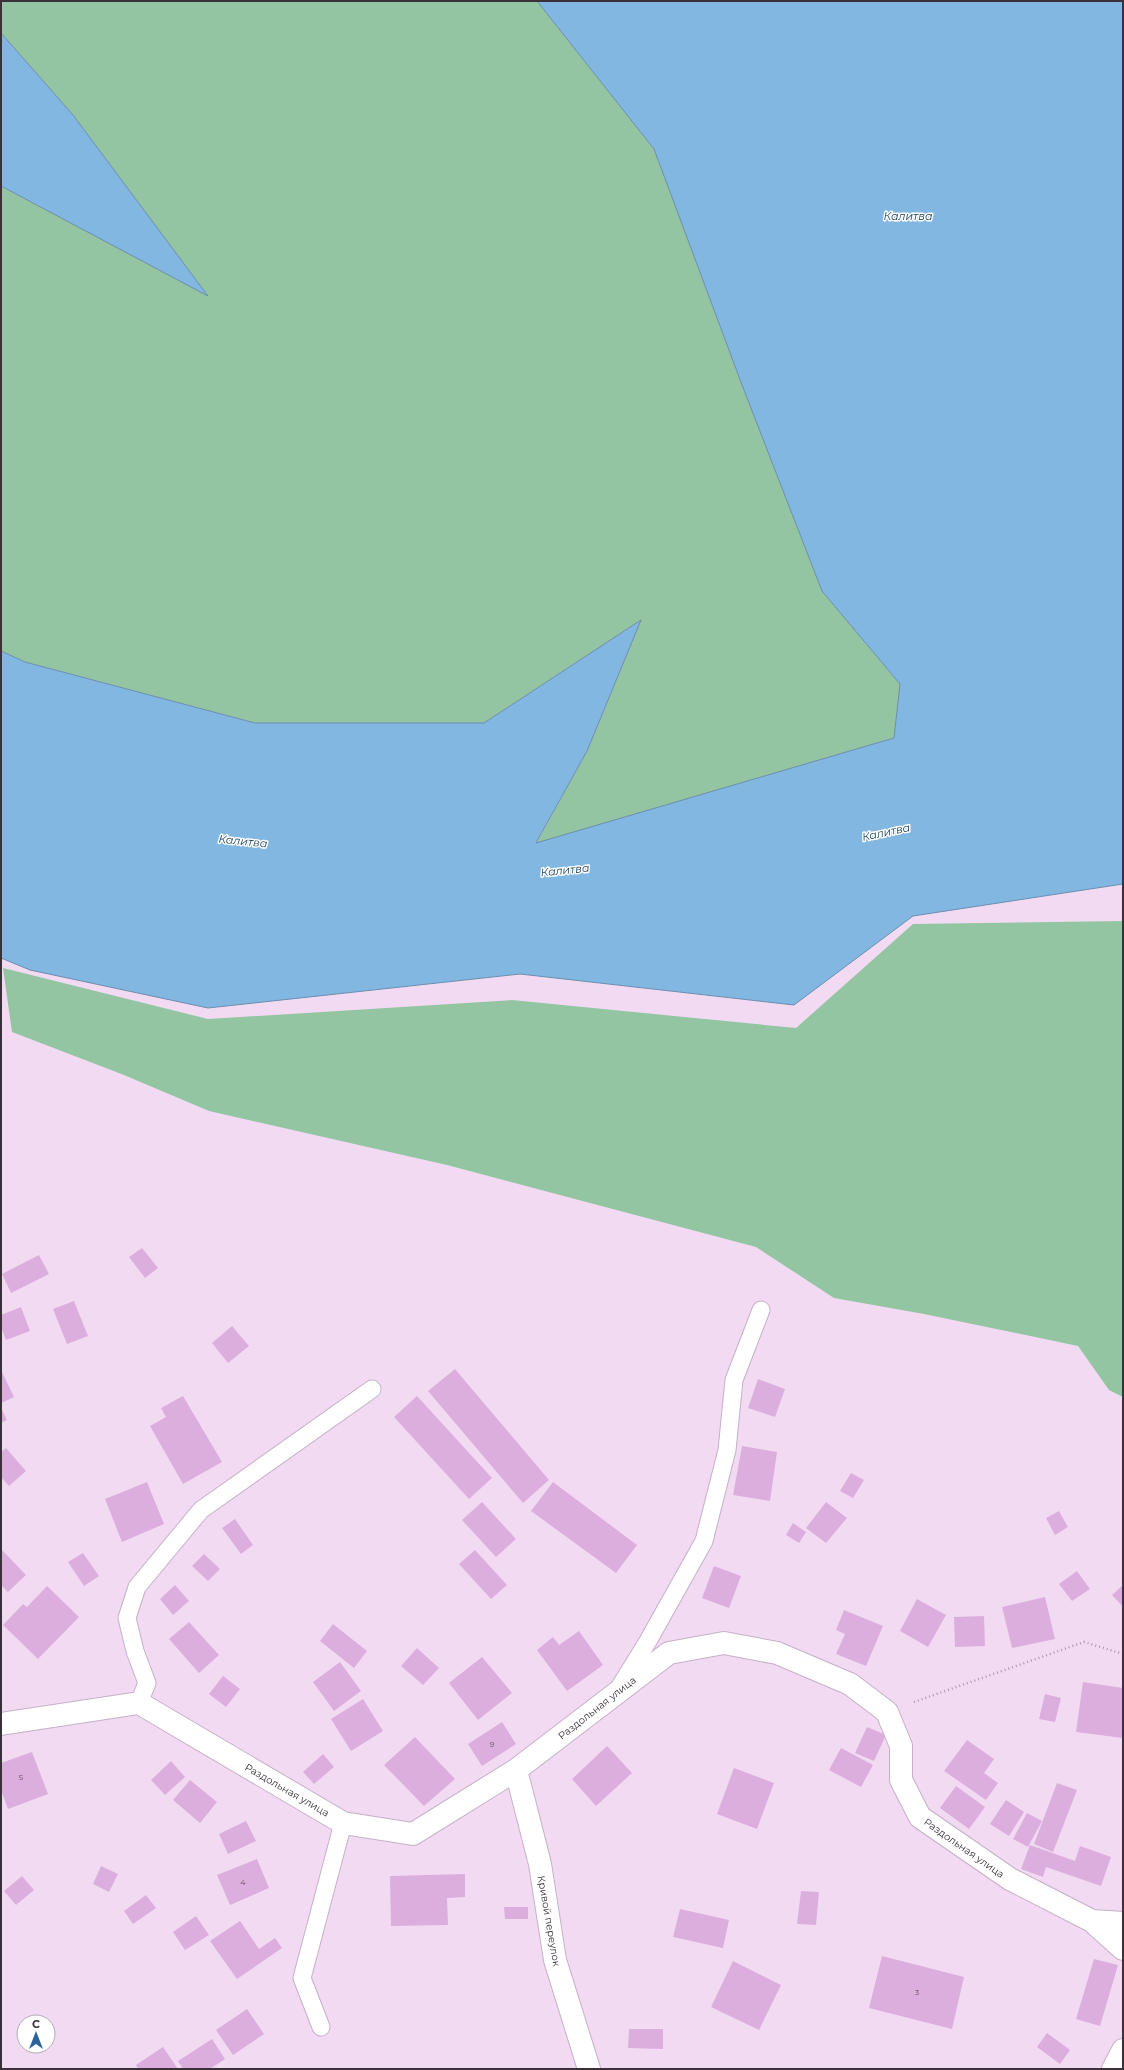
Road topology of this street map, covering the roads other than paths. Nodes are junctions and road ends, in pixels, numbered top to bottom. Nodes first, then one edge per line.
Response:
1 (761, 1310) dead end
2 (372, 1389) dead end
3 (615, 1693) junction
4 (139, 1703) junction
5 (1, 1724) edge
6 (516, 1770) junction
7 (343, 1823) junction
8 (1092, 1921) junction
9 (1123, 1923) edge
10 (1123, 1949) edge
11 (321, 2028) dead end
12 (1123, 2050) edge
13 (589, 2069) edge
14 (1113, 2069) edge

1 - 3 lane
2 - 4 lane
3 - 6 street, Раздольная улица
3 - 8 street, Раздольная улица
4 - 5 street
4 - 7 street, Раздольная улица
6 - 7 street, Раздольная улица
6 - 13 street, Кривой переулок
7 - 11 lane
8 - 9 street, Раздольная улица
8 - 10 street
12 - 14 street

